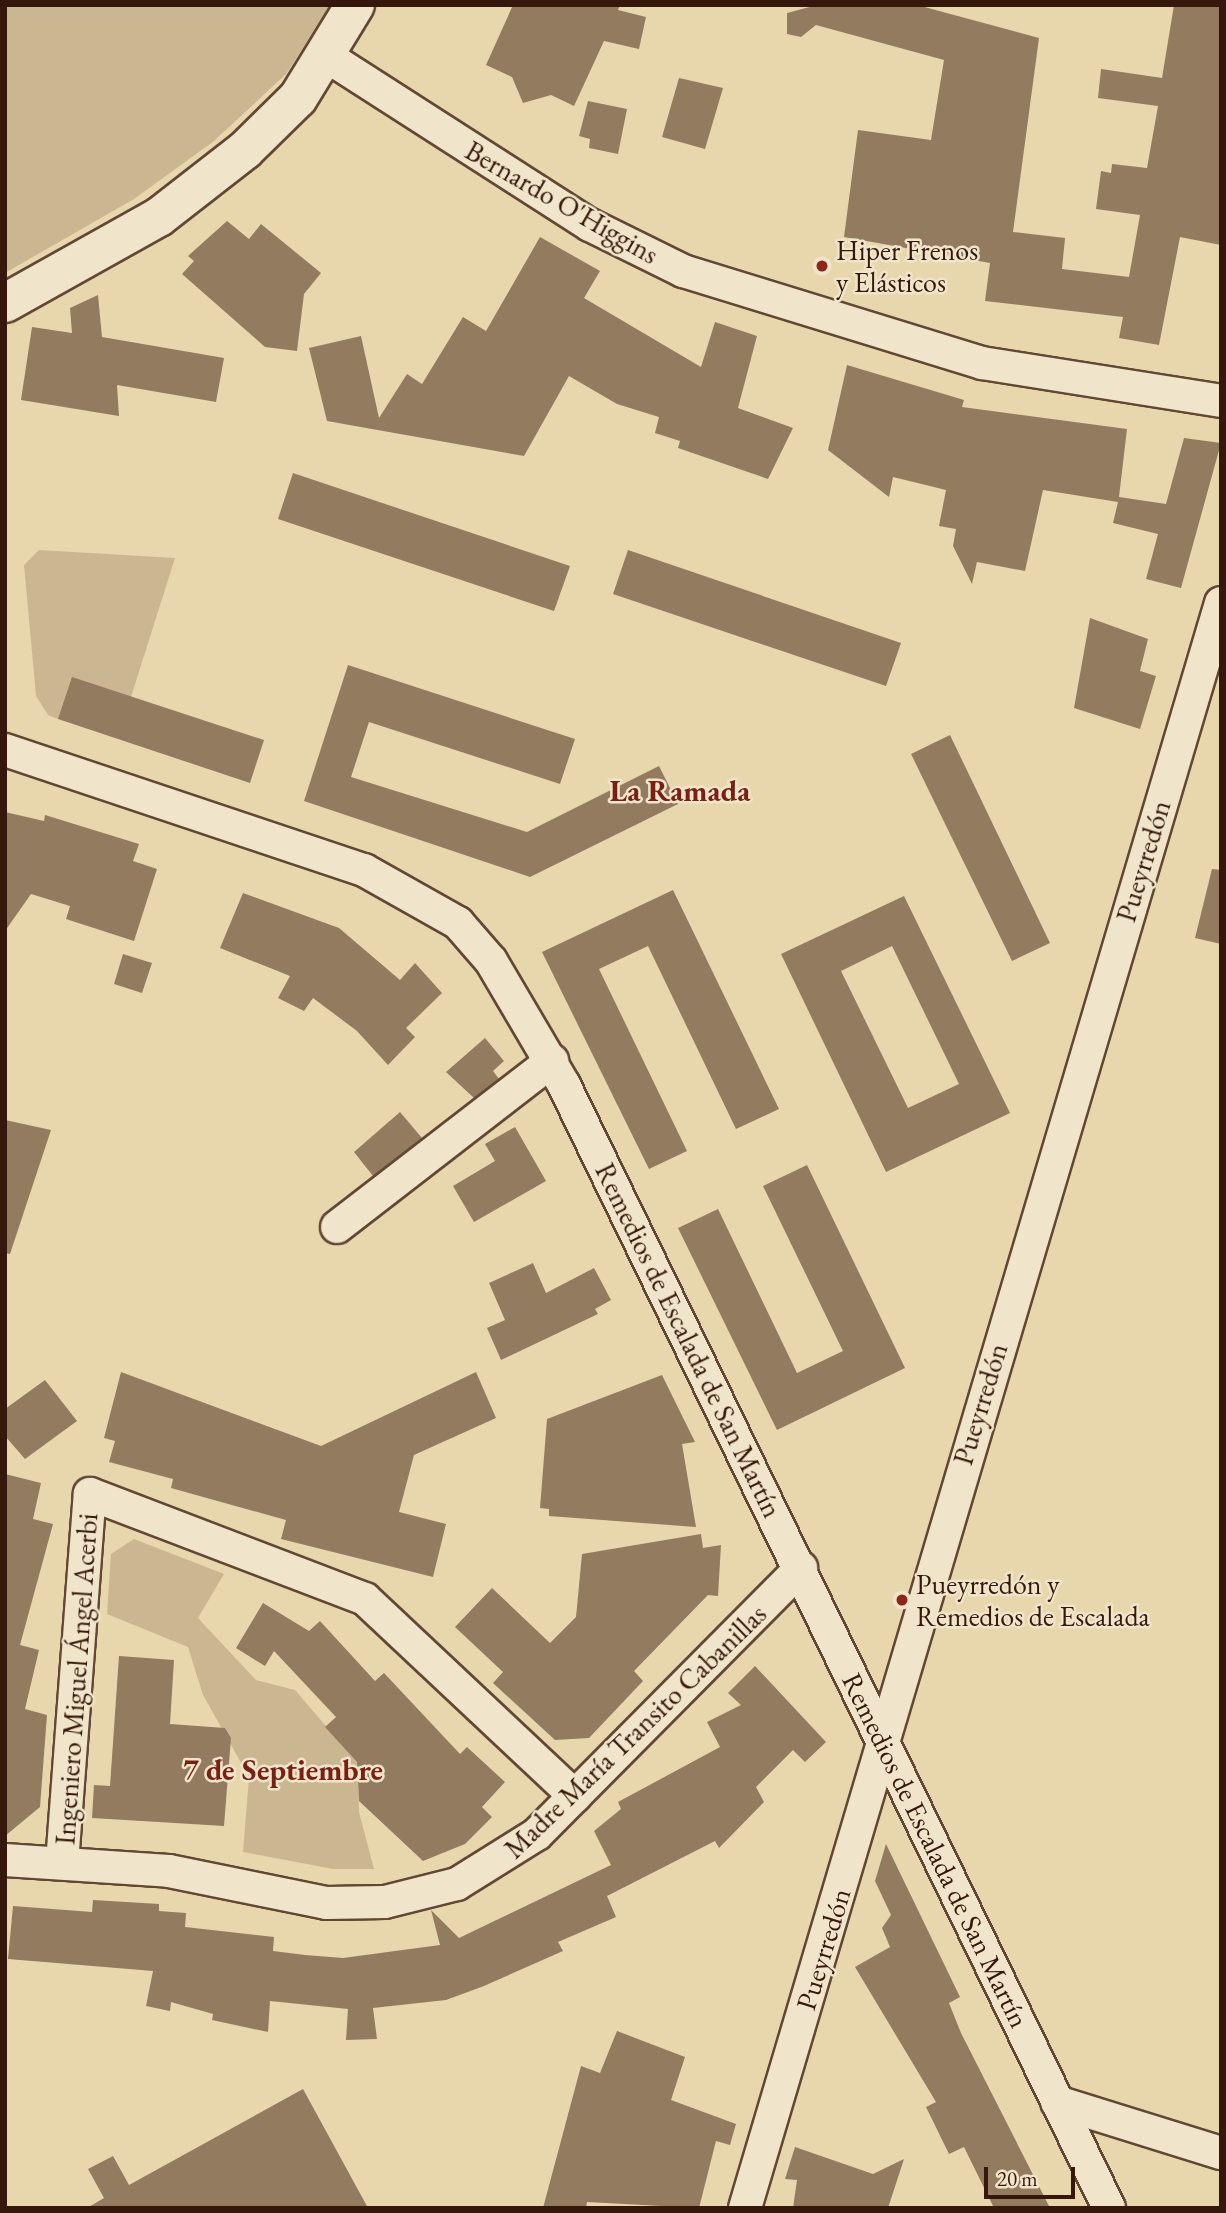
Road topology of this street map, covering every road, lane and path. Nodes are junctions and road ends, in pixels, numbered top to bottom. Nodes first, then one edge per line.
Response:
1 (355, 5) edge
2 (328, 58) junction
3 (5, 303) edge
4 (1221, 401) edge
5 (1221, 603) edge
6 (5, 750) edge
7 (552, 1061) junction
8 (337, 1227) dead end
9 (801, 1568) junction
10 (883, 1740) junction
11 (575, 1796) junction
12 (5, 1860) edge
13 (62, 1863) junction
14 (1057, 2102) junction
15 (1221, 2153) edge
16 (745, 2208) edge
17 (1109, 2208) edge

1 - 2 street
2 - 3 street
2 - 4 street, Bernardo O'Higgins
5 - 10 street, Pueyrredón
6 - 7 street, Remedios de Escalada de San Martín
7 - 8 street
7 - 9 street, Remedios de Escalada de San Martín
9 - 10 street, Remedios de Escalada de San Martín
9 - 11 street, Madre María Transito Cabanillas
10 - 14 street, Remedios de Escalada de San Martín
10 - 16 street, Pueyrredón
11 - 13 street, Madre María Transito Cabanillas
11 - 13 street, Ingeniero Miguel Ángel Acerbi
12 - 13 street, Madre María Transito Cabanillas
14 - 15 street
14 - 17 street, Remedios de Escalada de San Martín

